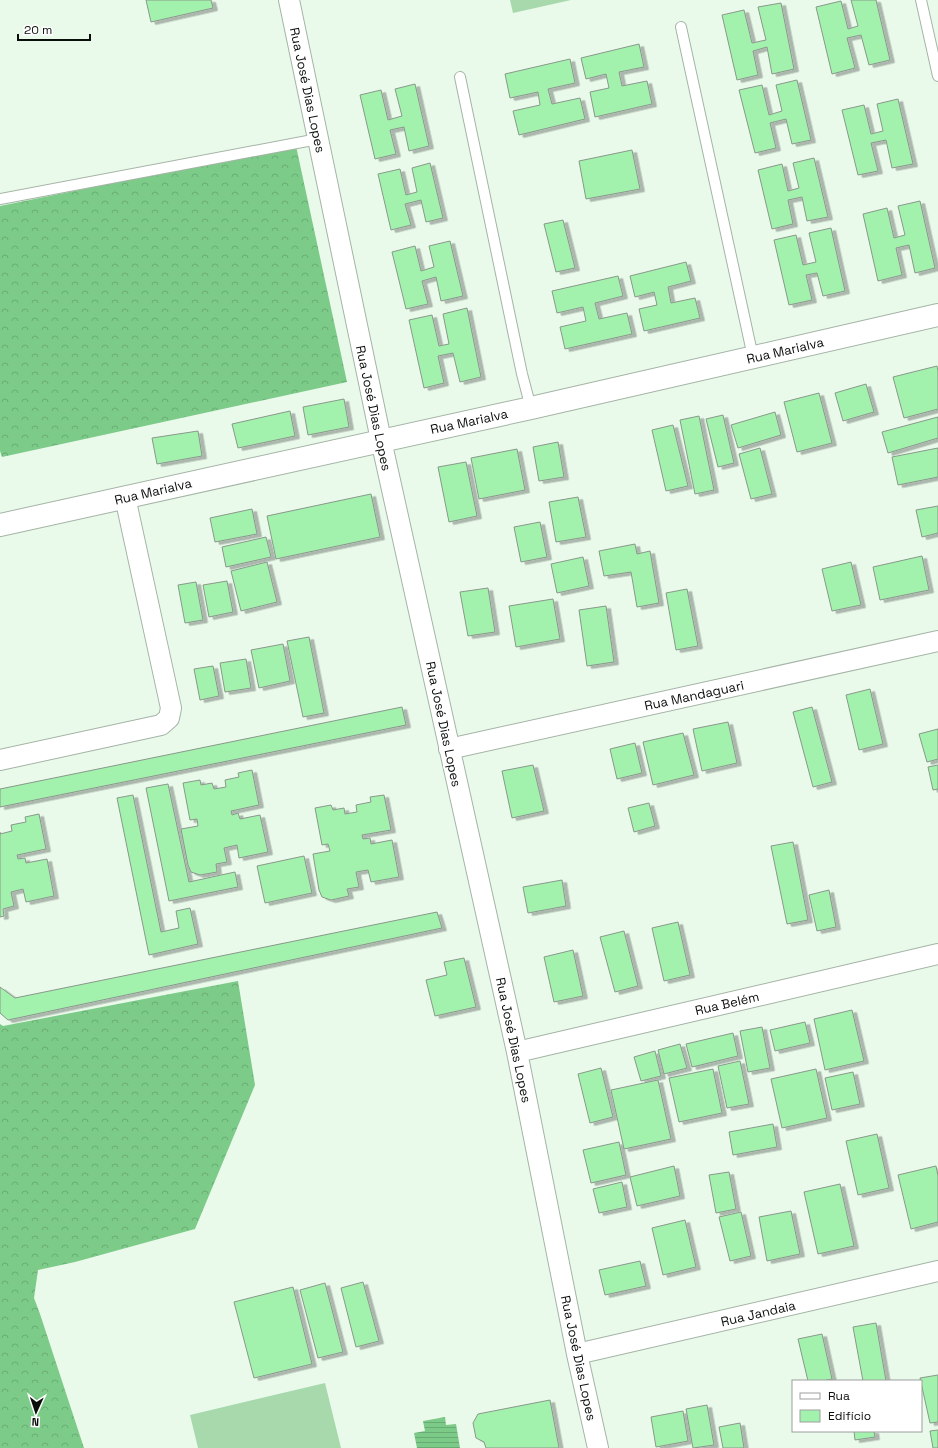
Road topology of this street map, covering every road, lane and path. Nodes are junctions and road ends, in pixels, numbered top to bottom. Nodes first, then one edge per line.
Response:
1 (289, 0) edge
2 (921, 0) edge
3 (681, 27) dead end
4 (938, 76) edge
5 (460, 77) dead end
6 (318, 139) junction
7 (0, 199) edge
8 (938, 315) edge
9 (753, 357) junction
10 (530, 408) junction
11 (381, 440) junction
12 (125, 497) junction
13 (0, 525) edge
14 (938, 641) edge
15 (449, 749) junction
16 (0, 760) edge
17 (938, 954) edge
18 (517, 1052) junction
19 (938, 1271) edge
20 (577, 1354) junction
21 (598, 1448) edge

1 - 6 street, Rua José Dias Lopes
2 - 4 lane
3 - 9 lane
5 - 10 lane
6 - 7 lane
6 - 11 street, Rua José Dias Lopes
8 - 9 street, Rua Marialva
9 - 10 street, Rua Marialva
10 - 11 street, Rua Marialva
11 - 12 street, Rua Marialva
11 - 15 street, Rua José Dias Lopes
12 - 13 street, Rua Marialva
12 - 16 street
14 - 15 street, Rua Mandaguari
15 - 18 street, Rua José Dias Lopes
17 - 18 street, Rua Belém
18 - 20 street, Rua José Dias Lopes
19 - 20 street, Rua Jandaia
20 - 21 street, Rua José Dias Lopes

